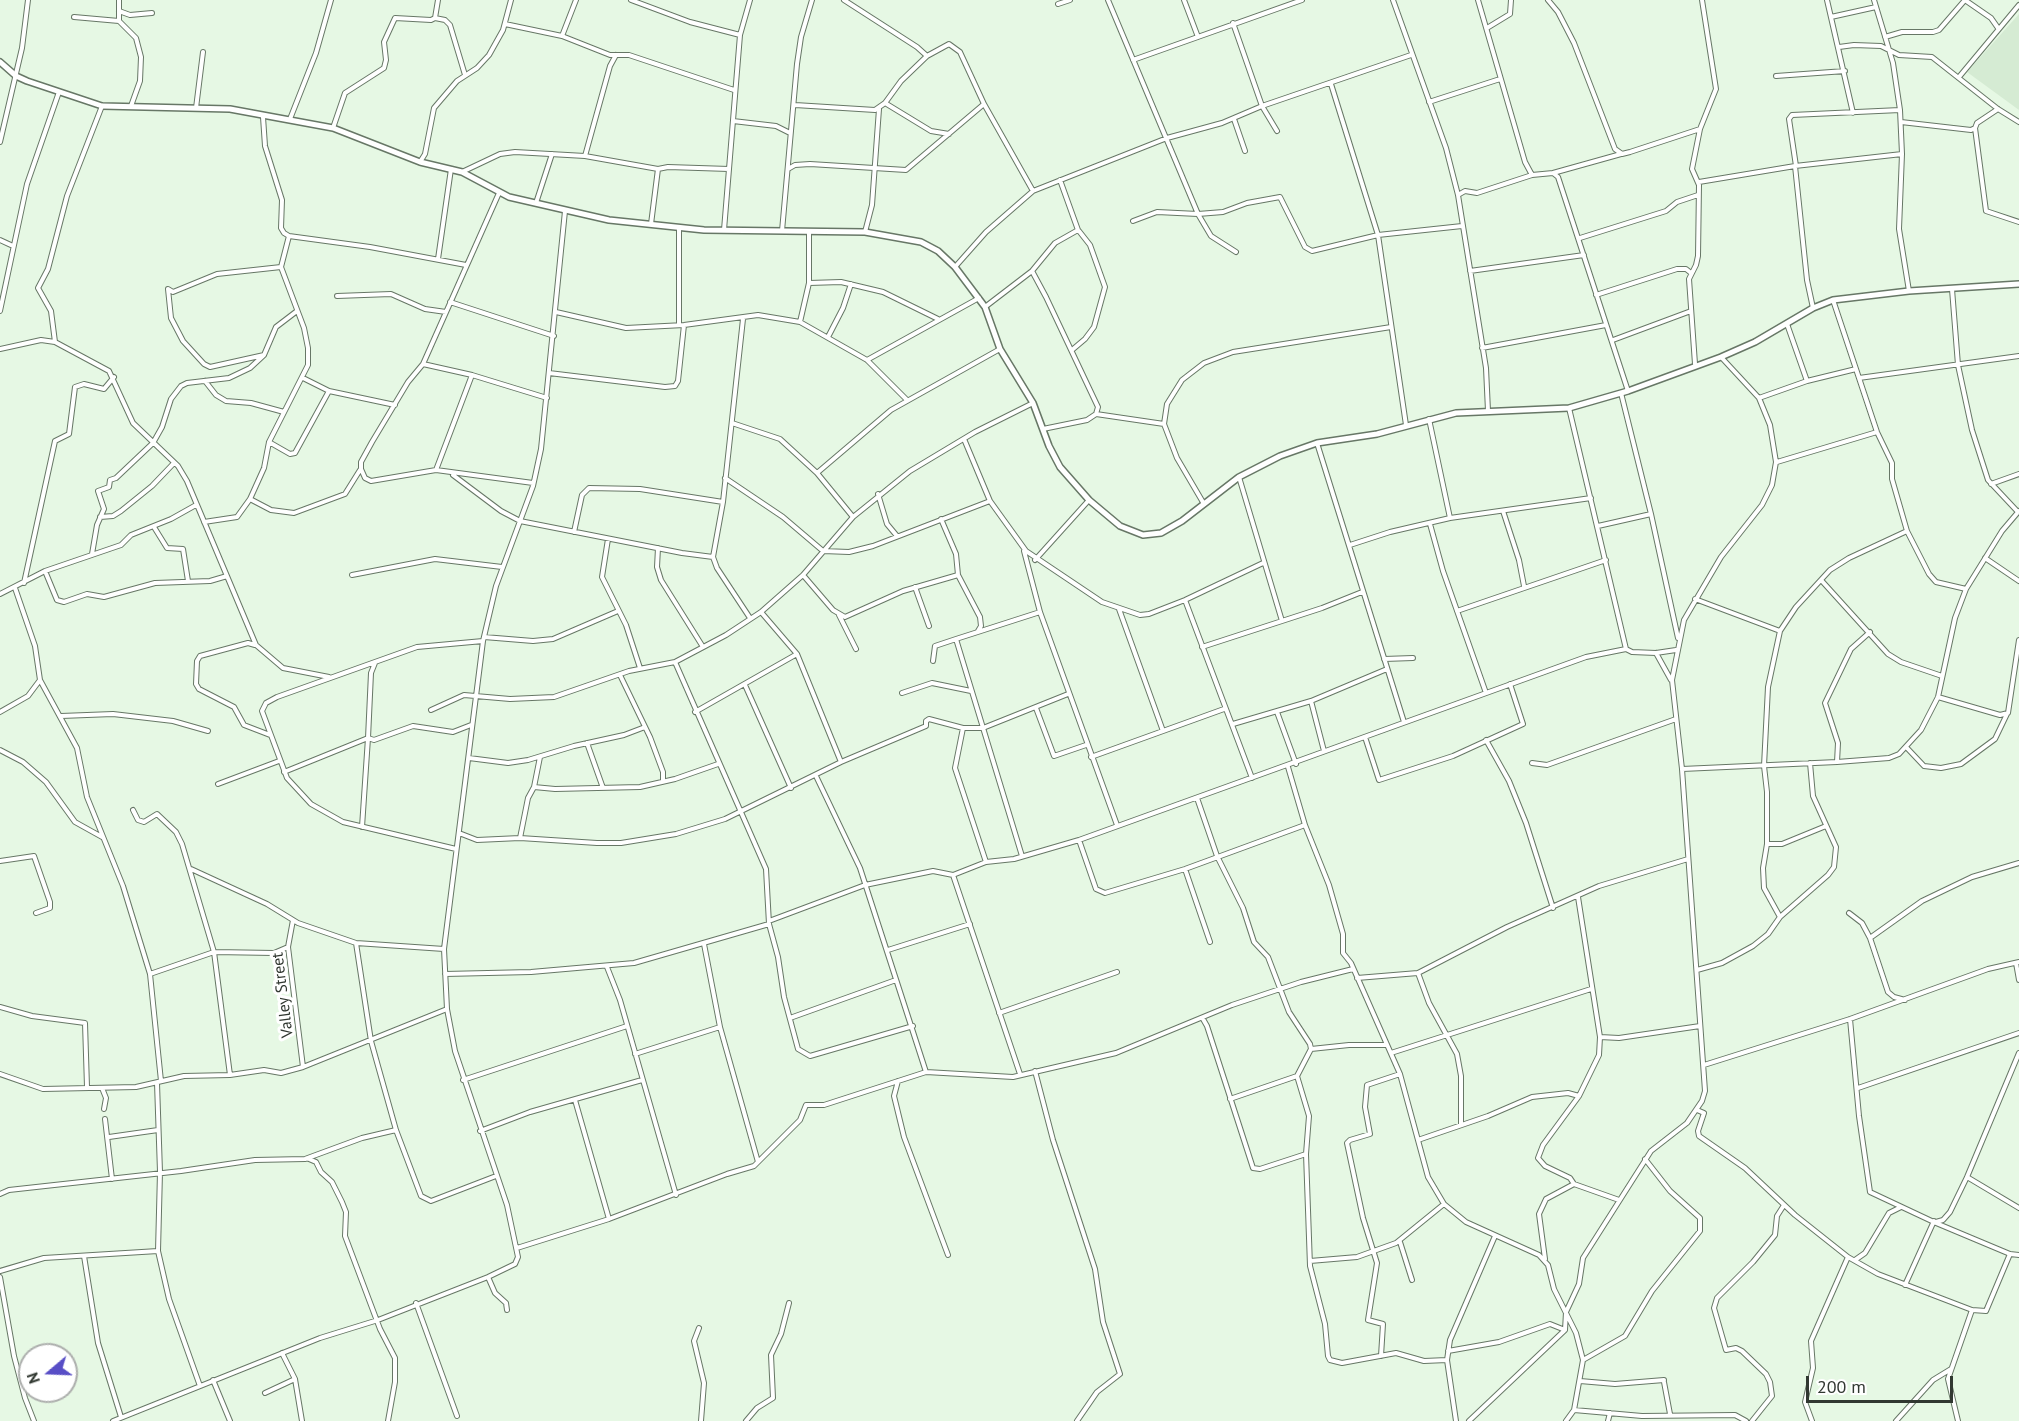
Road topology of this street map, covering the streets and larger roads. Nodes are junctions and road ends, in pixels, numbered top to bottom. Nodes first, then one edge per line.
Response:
1 (28, 0) edge
2 (119, 0) edge
3 (330, 0) edge
4 (438, 0) edge
5 (511, 0) edge
6 (576, 0) edge
7 (631, 0) edge
8 (750, 0) edge
9 (812, 0) edge
10 (844, 0) edge
11 (1070, 0) edge
12 (1108, 0) edge
13 (1184, 0) edge
14 (1279, 0) edge
15 (1302, 0) edge
16 (1393, 0) edge
17 (1478, 0) edge
18 (1511, 0) edge
19 (1548, 0) edge
20 (1702, 0) edge
21 (1827, 0) edge
22 (1874, 0) edge
23 (1965, 0) edge
24 (1058, 4) dead end
25 (2019, 5) edge
26 (1281, 6) junction
27 (1876, 6) junction
28 (119, 11) junction
29 (152, 13) dead end
30 (74, 17) dead end
31 (1831, 17) junction
32 (435, 18) junction
33 (119, 21) junction
34 (1233, 23) junction
35 (505, 24) junction
36 (1486, 28) junction
37 (1998, 28) junction
38 (740, 35) junction
39 (562, 36) junction
40 (1198, 37) junction
41 (1885, 37) junction
42 (1839, 47) junction
43 (1889, 49) junction
44 (203, 52) dead end
45 (617, 55) junction
46 (1411, 55) junction
47 (927, 56) junction
48 (1132, 60) junction
49 (0, 62) edge
50 (1845, 71) junction
51 (465, 75) junction
52 (16, 76) junction
53 (1776, 76) dead end
54 (1959, 77) junction
55 (1500, 79) junction
56 (1331, 84) junction
57 (734, 90) junction
58 (59, 93) junction
59 (1429, 102) junction
60 (885, 103) junction
61 (984, 104) junction
62 (795, 105) junction
63 (102, 106) junction
64 (131, 106) junction
65 (1262, 106) junction
66 (196, 108) junction
67 (880, 108) junction
68 (1998, 109) junction
69 (1900, 110) junction
70 (1853, 113) junction
71 (263, 117) junction
72 (290, 119) junction
73 (1234, 119) junction
74 (733, 121) junction
75 (1901, 122) junction
76 (2019, 122) edge
77 (333, 128) junction
78 (1975, 128) junction
79 (1700, 129) junction
80 (1277, 131) dead end
81 (790, 134) junction
82 (950, 134) junction
83 (1167, 138) junction
84 (0, 142) edge
85 (1245, 151) dead end
86 (552, 154) junction
87 (1622, 154) junction
88 (1902, 154) junction
89 (585, 156) junction
90 (420, 162) junction
91 (1796, 166) junction
92 (451, 169) junction
93 (658, 169) junction
94 (729, 169) junction
95 (788, 169) junction
96 (874, 169) junction
97 (462, 172) junction
98 (1553, 173) junction
99 (1532, 175) junction
100 (1060, 180) junction
101 (1699, 182) junction
102 (1033, 191) junction
103 (500, 193) junction
104 (1458, 195) junction
105 (1698, 195) junction
106 (536, 204) junction
107 (565, 211) junction
108 (1198, 214) junction
109 (1132, 221) dead end
110 (2019, 222) edge
111 (651, 225) junction
112 (1462, 226) junction
113 (679, 228) junction
114 (724, 230) junction
115 (1078, 230) junction
116 (782, 231) junction
117 (809, 231) junction
118 (865, 232) junction
119 (1378, 235) junction
120 (289, 236) junction
121 (1580, 238) junction
122 (0, 240) edge
123 (13, 246) junction
124 (1236, 252) dead end
125 (1584, 255) junction
126 (438, 259) junction
127 (466, 265) junction
128 (281, 267) junction
129 (955, 267) junction
130 (1032, 271) junction
131 (1470, 272) junction
132 (1691, 273) junction
133 (809, 283) junction
134 (851, 284) junction
135 (2019, 284) edge
136 (1952, 289) junction
137 (1909, 291) junction
138 (337, 296) dead end
139 (1596, 296) junction
140 (979, 298) junction
141 (1833, 300) junction
142 (450, 302) junction
143 (986, 306) junction
144 (1813, 308) junction
145 (0, 311) edge
146 (297, 311) junction
147 (1691, 311) junction
148 (446, 312) junction
149 (556, 312) junction
150 (743, 319) junction
151 (938, 319) junction
152 (800, 322) junction
153 (1787, 324) junction
154 (682, 325) junction
155 (1606, 325) junction
156 (1391, 327) junction
157 (554, 336) junction
158 (828, 337) junction
159 (1613, 340) junction
160 (55, 342) junction
161 (1482, 348) junction
162 (0, 349) edge
163 (1000, 349) junction
164 (1072, 350) junction
165 (264, 355) junction
166 (2019, 356) edge
167 (1721, 357) junction
168 (867, 360) junction
169 (423, 364) junction
170 (1695, 364) junction
171 (1958, 365) junction
172 (1856, 369) junction
173 (549, 373) junction
174 (472, 375) junction
175 (114, 377) junction
176 (303, 378) junction
177 (1859, 378) junction
178 (205, 381) junction
179 (1807, 381) junction
180 (329, 391) junction
181 (1628, 391) junction
182 (1620, 393) junction
183 (547, 398) junction
184 (1759, 398) junction
185 (907, 400) junction
186 (1033, 403) junction
187 (395, 405) junction
188 (1569, 408) junction
189 (1488, 411) junction
190 (284, 412) junction
191 (1096, 414) junction
192 (1429, 419) junction
193 (732, 423) junction
194 (1164, 424) junction
195 (1406, 425) junction
196 (1043, 429) junction
197 (1877, 432) junction
198 (964, 439) junction
199 (269, 442) junction
200 (153, 443) junction
201 (1317, 443) junction
202 (1776, 462) junction
203 (174, 463) junction
204 (361, 469) junction
205 (436, 470) junction
206 (451, 473) junction
207 (817, 473) junction
208 (2019, 474) edge
209 (1239, 477) junction
210 (724, 478) junction
211 (533, 483) junction
212 (1991, 484) junction
213 (878, 494) junction
214 (1591, 498) junction
215 (250, 499) junction
216 (1089, 500) junction
217 (990, 501) junction
218 (723, 502) junction
219 (1204, 504) junction
220 (196, 505) junction
221 (1503, 512) junction
222 (2018, 512) edge
223 (1651, 514) junction
224 (100, 517) junction
225 (853, 517) junction
226 (1450, 518) junction
227 (941, 519) junction
228 (520, 521) junction
229 (204, 522) junction
230 (1430, 524) junction
231 (1598, 526) junction
232 (154, 527) junction
233 (1907, 531) junction
234 (574, 532) junction
235 (897, 536) junction
236 (608, 538) junction
237 (1350, 545) junction
238 (658, 548) junction
239 (1023, 548) junction
240 (823, 551) junction
241 (92, 554) junction
242 (713, 557) junction
243 (1985, 558) junction
244 (1035, 560) junction
245 (1606, 560) junction
246 (1263, 563) junction
247 (502, 567) junction
248 (45, 571) junction
249 (803, 574) junction
250 (352, 575) dead end
251 (958, 575) junction
252 (226, 576) junction
253 (1821, 580) junction
254 (188, 581) junction
255 (2019, 581) edge
256 (24, 582) junction
257 (1524, 586) junction
258 (915, 587) junction
259 (15, 588) junction
260 (1966, 589) junction
261 (1362, 592) junction
262 (0, 594) edge
263 (1695, 599) junction
264 (1185, 600) junction
265 (1119, 608) junction
266 (618, 611) junction
267 (1457, 611) junction
268 (761, 612) junction
269 (1040, 612) junction
270 (839, 615) junction
271 (750, 618) junction
272 (1282, 621) junction
273 (929, 626) dead end
274 (978, 631) junction
275 (1780, 632) junction
276 (1870, 632) junction
277 (483, 639) junction
278 (956, 639) junction
279 (2019, 640) edge
280 (1679, 641) junction
281 (256, 645) junction
282 (703, 647) junction
283 (1202, 647) junction
284 (856, 649) dead end
285 (1626, 649) junction
286 (1676, 650) junction
287 (1656, 653) junction
288 (796, 654) junction
289 (1413, 658) dead end
290 (1384, 659) junction
291 (933, 661) dead end
292 (675, 662) junction
293 (375, 663) junction
294 (640, 668) junction
295 (1388, 669) junction
296 (620, 675) junction
297 (1942, 676) junction
298 (329, 677) junction
299 (40, 680) junction
300 (1672, 680) junction
301 (1510, 684) junction
302 (745, 685) junction
303 (971, 691) junction
304 (902, 693) dead end
305 (1486, 693) junction
306 (475, 694) junction
307 (1068, 694) junction
308 (1938, 697) junction
309 (1311, 701) junction
310 (1036, 708) junction
311 (1224, 709) junction
312 (431, 710) dead end
313 (0, 712) edge
314 (695, 712) junction
315 (1277, 712) junction
316 (2008, 713) junction
317 (61, 716) junction
318 (1676, 719) junction
319 (1404, 722) junction
320 (1233, 724) junction
321 (471, 725) junction
322 (645, 727) junction
323 (963, 728) junction
324 (983, 728) junction
325 (208, 731) dead end
326 (1163, 731) junction
327 (270, 735) junction
328 (1365, 737) junction
329 (368, 738) junction
330 (1486, 740) junction
331 (587, 743) junction
332 (1086, 745) junction
333 (1907, 747) junction
334 (0, 750) edge
335 (1324, 751) junction
336 (540, 757) junction
337 (469, 758) junction
338 (1091, 758) junction
339 (279, 760) junction
340 (841, 762) junction
341 (1838, 762) junction
342 (1532, 763) dead end
343 (1810, 763) junction
344 (718, 764) junction
345 (1296, 764) junction
346 (1288, 766) junction
347 (1764, 766) junction
348 (1682, 770) junction
349 (284, 772) junction
350 (816, 776) junction
351 (1252, 778) junction
352 (663, 781) junction
353 (218, 784) dead end
354 (534, 787) junction
355 (603, 788) junction
356 (791, 788) junction
357 (1197, 798) junction
358 (133, 810) dead end
359 (740, 811) junction
360 (1117, 825) junction
361 (1305, 825) junction
362 (1826, 826) junction
363 (362, 827) junction
364 (459, 833) junction
365 (102, 837) junction
366 (520, 838) junction
367 (1079, 840) junction
368 (1767, 844) junction
369 (456, 849) junction
370 (1022, 856) junction
371 (1216, 856) junction
372 (1688, 859) junction
373 (0, 861) edge
374 (986, 862) junction
375 (2019, 863) edge
376 (190, 869) junction
377 (1185, 869) junction
378 (953, 874) junction
379 (865, 885) junction
380 (1578, 897) junction
381 (1553, 908) junction
382 (36, 913) dead end
383 (1849, 913) dead end
384 (1780, 917) junction
385 (293, 919) junction
386 (769, 923) junction
387 (970, 924) junction
388 (1870, 938) junction
389 (1210, 942) dead end
390 (356, 944) junction
391 (704, 944) junction
392 (288, 947) junction
393 (444, 949) junction
394 (888, 950) junction
395 (214, 952) junction
396 (2018, 962) edge
397 (607, 967) junction
398 (1353, 969) junction
399 (1697, 970) junction
400 (1117, 972) dead end
401 (1418, 973) junction
402 (150, 974) junction
403 (445, 974) junction
404 (1357, 978) junction
405 (896, 980) junction
406 (2019, 980) edge
407 (1280, 989) junction
408 (1591, 989) junction
409 (1905, 1000) junction
410 (0, 1006) edge
411 (447, 1009) junction
412 (999, 1013) junction
413 (790, 1018) junction
414 (1203, 1019) junction
415 (1850, 1019) junction
416 (627, 1026) junction
417 (720, 1026) junction
418 (912, 1026) junction
419 (1700, 1026) junction
420 (2019, 1033) edge
421 (1447, 1035) junction
422 (1600, 1037) junction
423 (371, 1041) junction
424 (1387, 1045) junction
425 (1311, 1049) junction
426 (1391, 1053) junction
427 (2019, 1053) edge
428 (635, 1054) junction
429 (1703, 1065) junction
430 (303, 1067) junction
431 (1035, 1071) junction
432 (926, 1072) junction
433 (1020, 1074) junction
434 (1400, 1074) junction
435 (230, 1075) junction
436 (0, 1076) edge
437 (1297, 1076) junction
438 (463, 1080) junction
439 (642, 1080) junction
440 (898, 1081) junction
441 (159, 1082) junction
442 (87, 1087) junction
443 (102, 1088) junction
444 (1858, 1088) junction
445 (1579, 1096) junction
446 (1230, 1099) junction
447 (575, 1100) junction
448 (104, 1109) dead end
449 (1697, 1110) junction
450 (105, 1119) dead end
451 (1461, 1124) junction
452 (158, 1130) junction
453 (396, 1130) junction
454 (480, 1131) junction
455 (109, 1137) junction
456 (1418, 1140) junction
457 (1306, 1154) junction
458 (309, 1158) junction
459 (1645, 1159) junction
460 (758, 1163) junction
461 (160, 1172) junction
462 (496, 1176) junction
463 (1967, 1177) junction
464 (112, 1179) junction
465 (1574, 1184) junction
466 (0, 1194) edge
467 (676, 1195) junction
468 (1619, 1200) junction
469 (1444, 1204) junction
470 (1784, 1205) junction
471 (1901, 1207) junction
472 (2019, 1208) edge
473 (609, 1219) junction
474 (1935, 1222) junction
475 (1495, 1236) junction
476 (1400, 1242) junction
477 (517, 1248) junction
478 (158, 1251) junction
479 (1375, 1252) junction
480 (2010, 1254) junction
481 (948, 1255) dead end
482 (2019, 1255) edge
483 (84, 1256) junction
484 (1848, 1257) junction
485 (1545, 1259) junction
486 (1310, 1261) junction
487 (1854, 1261) junction
488 (0, 1271) edge
489 (0, 1277) edge
490 (488, 1277) junction
491 (1412, 1280) dead end
492 (1905, 1285) junction
493 (416, 1303) junction
494 (789, 1303) dead end
495 (507, 1310) dead end
496 (1972, 1310) junction
497 (1566, 1312) junction
498 (378, 1320) junction
499 (699, 1328) dead end
500 (1565, 1330) junction
501 (1448, 1351) junction
502 (282, 1353) junction
503 (1381, 1356) junction
504 (1447, 1360) junction
505 (1583, 1360) junction
506 (1951, 1369) junction
507 (213, 1380) junction
508 (295, 1380) junction
509 (1580, 1381) junction
510 (200, 1386) junction
511 (265, 1393) dead end
512 (1574, 1410) junction
513 (1610, 1413) junction
514 (1670, 1414) junction
515 (456, 1416) dead end
516 (121, 1417) junction
517 (34, 1421) edge
518 (112, 1421) edge
519 (230, 1421) edge
520 (302, 1421) edge
521 (388, 1421) edge
522 (701, 1421) edge
523 (746, 1421) edge
524 (1077, 1421) edge
525 (1456, 1421) edge
526 (1469, 1421) edge
527 (1566, 1421) edge
528 (1608, 1421) edge
529 (1746, 1421) edge
530 (1752, 1421) edge
531 (1812, 1421) edge
532 (1896, 1421) edge
533 (1958, 1421) edge

1 - 52 street
2 - 28 street
3 - 72 street
4 - 32 street
5 - 35 street
6 - 39 street
7 - 38 street
8 - 38 street
9 - 62 street
10 - 47 street
11 - 24 street
12 - 48 street
13 - 40 street
14 - 26 street
15 - 26 street
16 - 46 street
17 - 36 street
18 - 36 street
19 - 87 street
20 - 79 street
21 - 31 street
22 - 27 street
23 - 37 street
23 - 41 street
25 - 37 street
26 - 34 street
27 - 31 street
27 - 41 street
28 - 29 street
28 - 33 street
30 - 33 street
31 - 42 street
32 - 51 street
32 - 77 street
33 - 64 street
34 - 40 street
34 - 65 street
35 - 39 street
35 - 51 street
36 - 55 street
37 - 54 street
38 - 57 street
39 - 45 street
40 - 48 street
41 - 43 street
42 - 43 street
42 - 50 street
43 - 54 street
43 - 69 street
44 - 66 street
45 - 57 street
45 - 89 street
46 - 56 street
46 - 59 street
47 - 60 street
47 - 61 street
48 - 83 street
49 - 52 street
50 - 53 street
50 - 70 street
51 - 90 street
52 - 58 street
52 - 84 street
54 - 68 street
55 - 59 street
55 - 99 street
56 - 65 street
56 - 119 street
57 - 74 street
58 - 63 street
58 - 123 street
59 - 104 street
60 - 67 street
60 - 82 street
61 - 82 street
61 - 102 street
62 - 67 street
62 - 81 street
63 - 64 street
63 - 160 street
64 - 66 street
65 - 73 street
65 - 80 street
66 - 71 street
67 - 96 street
68 - 76 street
68 - 78 street
69 - 70 street
69 - 75 street
70 - 91 street
71 - 72 street
71 - 120 street
72 - 77 street
73 - 83 street
73 - 85 street
74 - 81 street
74 - 94 street
75 - 78 street
75 - 88 street
77 - 90 street
78 - 110 street
79 - 87 street
79 - 101 street
81 - 95 street
82 - 96 street
83 - 100 street
83 - 108 street
86 - 89 street
86 - 97 street
86 - 106 street
87 - 98 street
88 - 91 street
88 - 137 street
89 - 93 street
90 - 92 street
91 - 101 street
91 - 144 street
92 - 97 street
92 - 126 street
93 - 94 street
93 - 111 street
94 - 114 street
95 - 96 street
95 - 116 street
96 - 118 street
97 - 103 street
98 - 99 street
98 - 121 street
99 - 104 street
100 - 102 street
100 - 115 street
101 - 105 street
102 - 129 street
103 - 106 street
103 - 127 street
104 - 112 street
105 - 121 street
105 - 132 street
106 - 107 street
107 - 111 street
107 - 149 street
108 - 109 street
108 - 119 street
108 - 124 street
111 - 113 street
112 - 119 street
112 - 131 street
113 - 114 street
113 - 154 street
114 - 116 street
115 - 130 street
115 - 164 street
116 - 117 street
117 - 118 street
117 - 133 street
118 - 129 street
119 - 156 street
120 - 126 street
120 - 128 street
121 - 125 street
122 - 123 street
123 - 145 street
125 - 131 street
125 - 139 street
126 - 127 street
127 - 142 street
128 - 146 street
128 - 165 street
129 - 140 street
130 - 143 street
130 - 164 street
131 - 161 street
132 - 139 street
132 - 147 street
133 - 134 street
133 - 152 street
134 - 151 street
134 - 158 street
135 - 136 street
136 - 137 street
136 - 171 street
137 - 141 street
138 - 148 street
139 - 155 street
140 - 143 street
140 - 151 street
141 - 144 street
141 - 172 street
142 - 148 street
142 - 157 street
143 - 163 street
144 - 153 street
146 - 165 street
146 - 176 street
147 - 159 street
147 - 170 street
148 - 169 street
149 - 154 street
149 - 157 street
150 - 152 street
150 - 154 street
150 - 193 street
151 - 168 street
152 - 158 street
153 - 167 street
153 - 179 street
154 - 173 street
155 - 159 street
155 - 161 street
156 - 194 street
156 - 195 street
157 - 173 street
158 - 168 street
159 - 181 street
160 - 162 street
160 - 175 street
161 - 189 street
163 - 185 street
163 - 186 street
164 - 191 street
165 - 178 street
166 - 171 street
167 - 170 street
167 - 184 street
168 - 185 street
169 - 174 street
169 - 187 street
170 - 181 street
171 - 177 street
171 - 212 street
172 - 177 street
172 - 179 street
173 - 183 street
174 - 183 street
174 - 205 street
175 - 200 street
175 - 256 street
176 - 180 street
176 - 190 street
177 - 197 street
178 - 190 street
178 - 200 street
179 - 184 street
180 - 187 street
180 - 199 street
181 - 182 street
182 - 188 street
182 - 223 street
183 - 211 street
184 - 202 street
185 - 207 street
186 - 196 street
186 - 198 street
187 - 204 street
188 - 189 street
188 - 214 street
189 - 192 street
190 - 199 street
191 - 194 street
191 - 196 street
192 - 195 street
192 - 226 street
193 - 207 street
193 - 210 street
194 - 219 street
195 - 201 street
196 - 216 street
197 - 202 street
197 - 233 street
198 - 213 street
198 - 217 street
199 - 215 street
200 - 203 street
200 - 224 street
201 - 209 street
201 - 237 street
202 - 263 street
203 - 220 street
203 - 224 street
204 - 205 street
204 - 215 street
205 - 206 street
206 - 211 street
206 - 228 street
207 - 225 street
208 - 212 street
209 - 219 street
209 - 246 street
210 - 218 street
210 - 240 street
211 - 228 street
212 - 222 street
213 - 225 street
213 - 235 street
214 - 221 street
214 - 231 street
215 - 229 street
216 - 219 street
216 - 244 street
217 - 227 street
217 - 239 street
218 - 234 street
218 - 242 street
220 - 229 street
220 - 232 street
221 - 226 street
221 - 257 street
222 - 243 street
223 - 231 street
223 - 280 street
224 - 241 street
225 - 240 street
226 - 230 street
227 - 235 street
227 - 251 street
228 - 234 street
228 - 247 street
229 - 252 street
230 - 237 street
230 - 267 street
231 - 245 street
232 - 241 street
232 - 254 street
233 - 253 street
233 - 260 street
234 - 236 street
235 - 240 street
236 - 238 street
236 - 266 street
237 - 261 street
238 - 242 street
238 - 282 street
239 - 244 street
239 - 269 street
240 - 249 street
241 - 248 street
242 - 271 street
243 - 255 street
243 - 260 street
244 - 265 street
245 - 257 street
245 - 285 street
246 - 264 street
246 - 272 street
247 - 250 street
247 - 277 street
248 - 254 street
248 - 256 street
249 - 268 street
249 - 270 street
251 - 258 street
251 - 274 street
252 - 254 street
252 - 281 street
253 - 275 street
253 - 276 street
256 - 259 street
257 - 267 street
258 - 270 street
258 - 273 street
259 - 262 street
259 - 299 street
260 - 297 street
261 - 272 street
261 - 290 street
263 - 275 street
263 - 280 street
264 - 265 street
264 - 283 street
265 - 326 street
266 - 277 street
266 - 294 street
267 - 305 street
268 - 271 street
268 - 288 street
269 - 274 street
269 - 307 street
270 - 284 street
271 - 282 street
272 - 283 street
274 - 278 street
275 - 347 street
276 - 297 street
276 - 341 street
277 - 293 street
277 - 306 street
278 - 291 street
278 - 303 street
279 - 316 street
280 - 286 street
281 - 298 street
281 - 327 street
282 - 292 street
283 - 311 street
285 - 287 street
285 - 301 street
286 - 287 street
286 - 300 street
287 - 300 street
288 - 302 street
288 - 340 street
289 - 290 street
290 - 295 street
292 - 294 street
292 - 314 street
293 - 298 street
293 - 329 street
294 - 296 street
295 - 309 street
295 - 319 street
296 - 306 street
296 - 322 street
297 - 308 street
298 - 327 street
299 - 313 street
299 - 317 street
300 - 318 street
301 - 305 street
301 - 330 street
302 - 314 street
302 - 356 street
303 - 304 street
303 - 324 street
305 - 319 street
306 - 312 street
306 - 321 street
307 - 310 street
307 - 332 street
308 - 316 street
308 - 333 street
309 - 315 street
309 - 335 street
310 - 324 street
310 - 332 street
311 - 320 street
311 - 326 street
314 - 344 street
315 - 320 street
315 - 345 street
316 - 333 street
317 - 325 street
317 - 365 street
318 - 342 street
318 - 348 street
319 - 328 street
320 - 351 street
321 - 329 street
321 - 337 street
322 - 331 street
322 - 352 street
323 - 324 street
323 - 340 street
323 - 374 street
324 - 370 street
326 - 338 street
327 - 339 street
328 - 330 street
328 - 335 street
329 - 349 street
329 - 363 street
330 - 381 street
331 - 336 street
331 - 355 street
332 - 338 street
333 - 341 street
334 - 365 street
335 - 345 street
336 - 337 street
336 - 354 street
337 - 364 street
338 - 360 street
339 - 349 street
339 - 353 street
340 - 350 street
341 - 343 street
343 - 347 street
343 - 362 street
344 - 352 street
344 - 359 street
345 - 346 street
346 - 351 street
346 - 361 street
347 - 348 street
347 - 368 street
348 - 372 street
349 - 363 street
350 - 356 street
350 - 379 street
351 - 357 street
352 - 355 street
354 - 355 street
354 - 366 street
356 - 359 street
357 - 360 street
357 - 371 street
358 - 376 street
359 - 366 street
359 - 386 street
360 - 367 street
361 - 371 street
361 - 398 street
362 - 368 street
362 - 384 street
363 - 369 street
364 - 366 street
364 - 369 street
365 - 402 street
367 - 370 street
367 - 377 street
368 - 384 street
369 - 393 street
370 - 374 street
371 - 377 street
371 - 407 street
372 - 380 street
372 - 399 street
373 - 382 street
374 - 378 street
375 - 388 street
376 - 385 street
376 - 395 street
377 - 389 street
378 - 379 street
378 - 387 street
379 - 386 street
379 - 394 street
380 - 381 street
380 - 408 street
381 - 401 street
383 - 388 street
384 - 399 street
385 - 390 street
385 - 392 street, Valley Street
386 - 391 street
386 - 413 street
387 - 394 street
387 - 412 street
388 - 409 street
390 - 393 street
390 - 423 street
391 - 397 street
391 - 417 street
392 - 395 street
392 - 430 street, Valley Street
393 - 403 street
394 - 405 street
395 - 402 street
395 - 435 street
396 - 406 street
396 - 409 street
397 - 403 street
397 - 416 street
398 - 404 street
398 - 407 street
399 - 419 street
400 - 412 street
401 - 404 street
401 - 421 street
402 - 441 street
403 - 411 street
404 - 424 street
405 - 413 street
405 - 418 street
407 - 414 street
407 - 425 street
408 - 421 street
408 - 422 street
409 - 415 street
410 - 442 street
411 - 423 street
411 - 438 street
412 - 433 street
413 - 418 street
414 - 431 street
414 - 446 street
415 - 429 street
415 - 444 street
416 - 428 street
416 - 438 street
417 - 428 street
417 - 460 street
418 - 432 street
419 - 422 street
419 - 429 street
420 - 444 street
421 - 426 street
421 - 451 street
422 - 445 street
423 - 430 street
423 - 453 street
424 - 425 street
424 - 426 street
425 - 437 street
426 - 434 street
427 - 463 street
428 - 439 street
429 - 449 street
430 - 435 street
431 - 433 street
431 - 524 street
432 - 433 street
432 - 440 street
434 - 456 street
434 - 479 street
435 - 441 street
436 - 442 street
437 - 446 street
437 - 457 street
438 - 454 street
439 - 447 street
439 - 467 street
440 - 460 street
440 - 481 street
441 - 443 street
441 - 452 street
442 - 443 street
443 - 448 street
444 - 471 street
445 - 451 street
445 - 465 street
446 - 457 street
447 - 454 street
447 - 473 street
449 - 459 street
449 - 470 street
450 - 455 street
451 - 456 street
452 - 455 street
452 - 461 street
453 - 458 street
453 - 462 street
454 - 462 street
455 - 464 street
456 - 469 street
457 - 486 street
458 - 461 street
458 - 498 street
459 - 468 street
459 - 505 street
460 - 467 street
461 - 464 street
461 - 478 street
462 - 477 street
463 - 472 street
463 - 474 street
464 - 466 street
465 - 468 street
465 - 485 street
467 - 473 street
468 - 497 street
469 - 475 street
469 - 476 street
470 - 484 street
470 - 530 street
471 - 474 street
471 - 487 street
473 - 477 street
474 - 480 street
474 - 492 street
475 - 485 street
475 - 501 street
476 - 479 street
476 - 491 street
477 - 490 street
478 - 483 street
478 - 510 street
479 - 486 street
479 - 503 street
480 - 482 street
480 - 496 street
483 - 488 street
483 - 516 street
484 - 487 street
484 - 531 street
485 - 497 street
486 - 503 street
487 - 492 street
489 - 517 street
490 - 493 street
490 - 495 street
492 - 496 street
493 - 498 street
493 - 515 street
494 - 523 street
496 - 506 street
497 - 500 street
497 - 505 street
498 - 502 street
498 - 521 street
499 - 522 street
500 - 501 street
500 - 526 street
501 - 504 street
502 - 507 street
502 - 508 street
503 - 504 street
504 - 525 street
505 - 509 street
506 - 532 street
506 - 533 street
507 - 510 street
507 - 519 street
508 - 511 street
508 - 520 street
509 - 512 street
509 - 514 street
510 - 516 street
512 - 513 street
512 - 527 street
513 - 514 street
513 - 528 street
514 - 529 street
516 - 518 street

